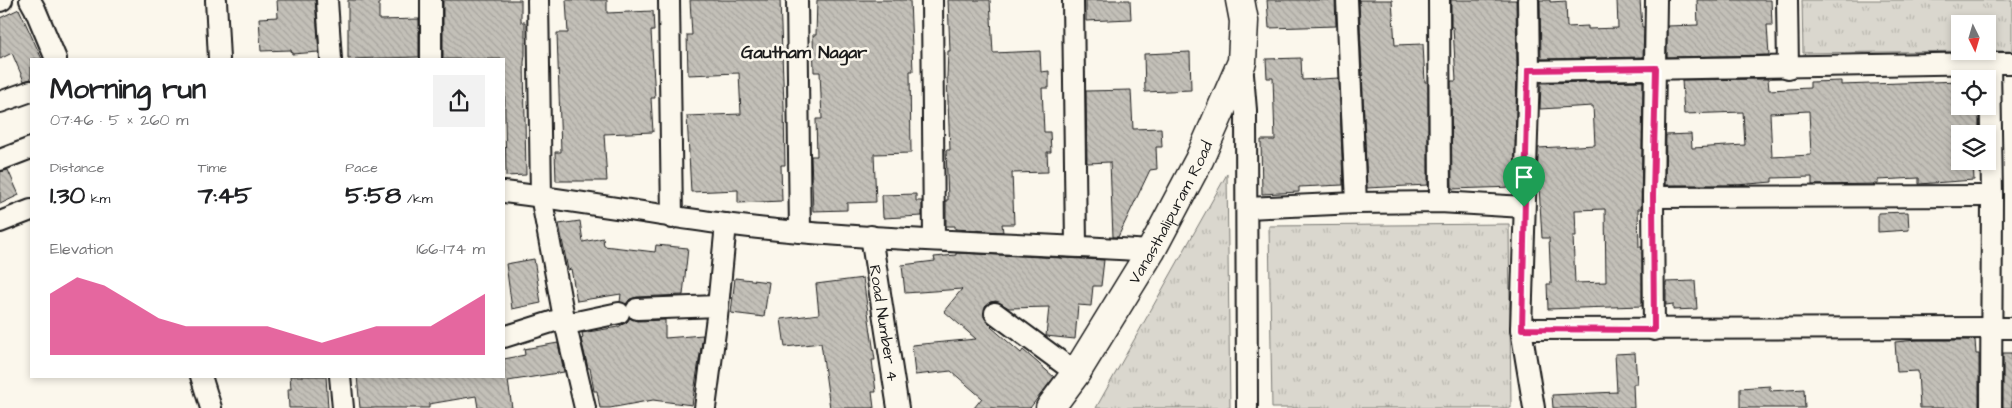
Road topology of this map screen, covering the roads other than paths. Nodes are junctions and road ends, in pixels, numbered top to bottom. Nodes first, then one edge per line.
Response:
1 (216, 0) edge
2 (327, 0) edge
3 (430, 0) edge
4 (538, 0) edge
5 (669, 0) edge
6 (797, 0) edge
7 (932, 0) edge
8 (1073, 0) edge
9 (1240, 0) edge
10 (1347, 0) edge
11 (1439, 0) edge
12 (1528, 0) edge
13 (1656, 0) edge
14 (1787, 0) edge
15 (38, 2) edge
16 (56, 58) edge
17 (218, 58) edge
18 (331, 58) edge
19 (431, 58) edge
20 (1242, 62) junction
21 (1990, 63) junction
22 (2012, 63) edge
23 (1656, 68) junction
24 (1788, 68) junction
25 (1528, 70) junction
26 (30, 90) edge
27 (0, 102) edge
28 (30, 148) edge
29 (0, 160) edge
30 (505, 192) edge
31 (541, 196) junction
32 (1653, 196) junction
33 (1992, 196) junction
34 (1440, 202) junction
35 (1356, 203) junction
36 (1524, 207) junction
37 (1248, 208) junction
38 (30, 210) edge
39 (672, 218) junction
40 (0, 222) edge
41 (726, 224) junction
42 (800, 232) junction
43 (871, 236) junction
44 (934, 240) junction
45 (1076, 246) junction
46 (1151, 251) junction
47 (718, 306) junction
48 (994, 313) dead end
49 (566, 321) junction
50 (1991, 328) junction
51 (2012, 328) edge
52 (1522, 329) junction
53 (1654, 330) junction
54 (505, 337) edge
55 (1076, 373) junction
56 (202, 378) edge
57 (340, 378) edge
58 (210, 408) edge
59 (343, 408) edge
60 (585, 408) edge
61 (705, 408) edge
62 (898, 408) edge
63 (1050, 408) edge
64 (1247, 408) edge
65 (1534, 408) edge
66 (1991, 408) edge

1 - 17 street
2 - 18 street
3 - 19 street
4 - 31 street
5 - 39 street
6 - 42 street
7 - 44 street
8 - 45 street
9 - 20 street, Vanasthalipuram Road
10 - 35 street
11 - 34 street
12 - 25 street
13 - 23 street
14 - 24 street
15 - 16 street
20 - 37 street
20 - 46 street, Vanasthalipuram Road
21 - 22 street
21 - 24 street
21 - 33 street
23 - 24 street
23 - 25 street
23 - 32 street
25 - 36 street
26 - 27 street
28 - 29 street
30 - 31 street
31 - 39 street
31 - 49 street
32 - 33 street
32 - 53 street
33 - 50 street
34 - 35 street
34 - 36 street
35 - 37 street
36 - 52 street
37 - 64 street
38 - 40 street
39 - 41 street
41 - 42 street
41 - 47 street
42 - 43 street
43 - 44 street
43 - 62 street, Road Number 4
44 - 45 street
45 - 46 street
46 - 55 street, Vanasthalipuram Road
47 - 49 street
47 - 61 street
48 - 55 street
49 - 54 street
49 - 60 street
50 - 51 street
50 - 53 street
50 - 66 street
52 - 53 street
52 - 65 street
55 - 63 street, Vanasthalipuram Road
56 - 58 street
57 - 59 street

